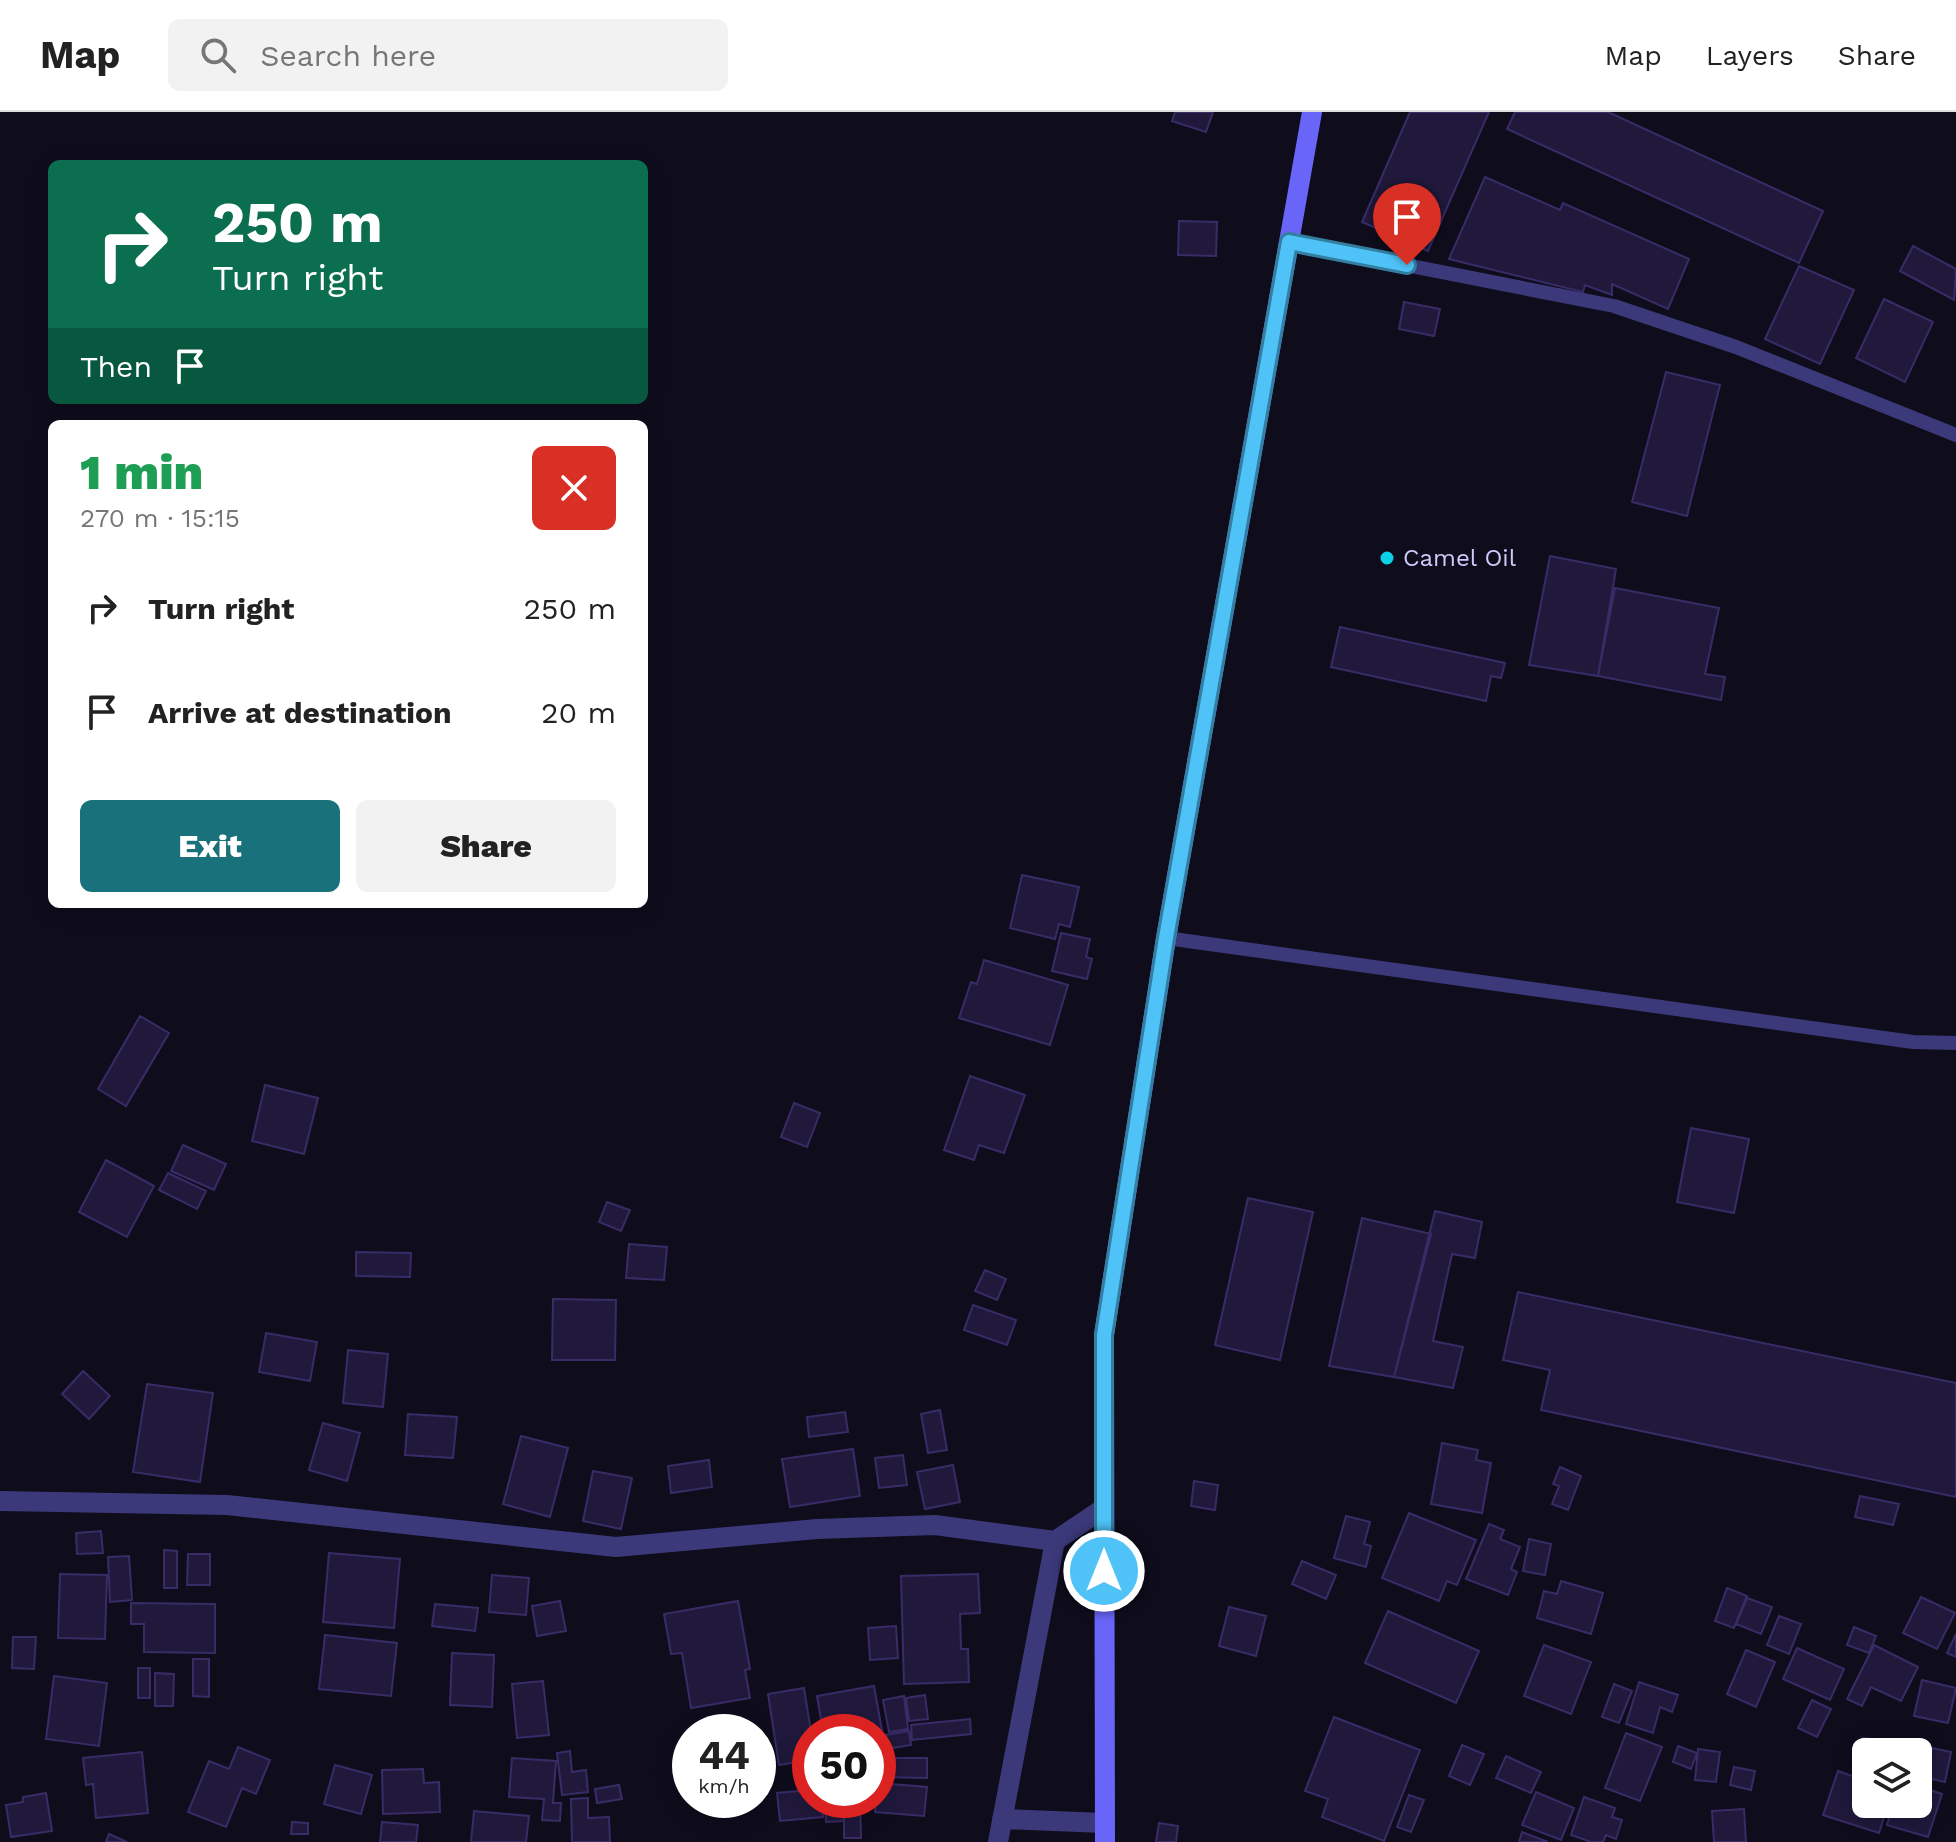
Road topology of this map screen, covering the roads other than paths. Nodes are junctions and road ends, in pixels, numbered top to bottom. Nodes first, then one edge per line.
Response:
1 (1312, 112) edge
2 (1289, 242) junction
3 (1956, 435) edge
4 (1166, 938) junction
5 (1956, 1043) edge
6 (0, 1501) edge
7 (1104, 1508) junction
8 (1055, 1541) junction
9 (1002, 1819) junction
10 (1104, 1832) edge
11 (998, 1842) edge

1 - 2 main road
2 - 3 lane
2 - 4 main road
4 - 5 lane
4 - 7 main road
6 - 8 street
7 - 8 street
7 - 10 main road
8 - 9 street
9 - 10 street
9 - 11 street

